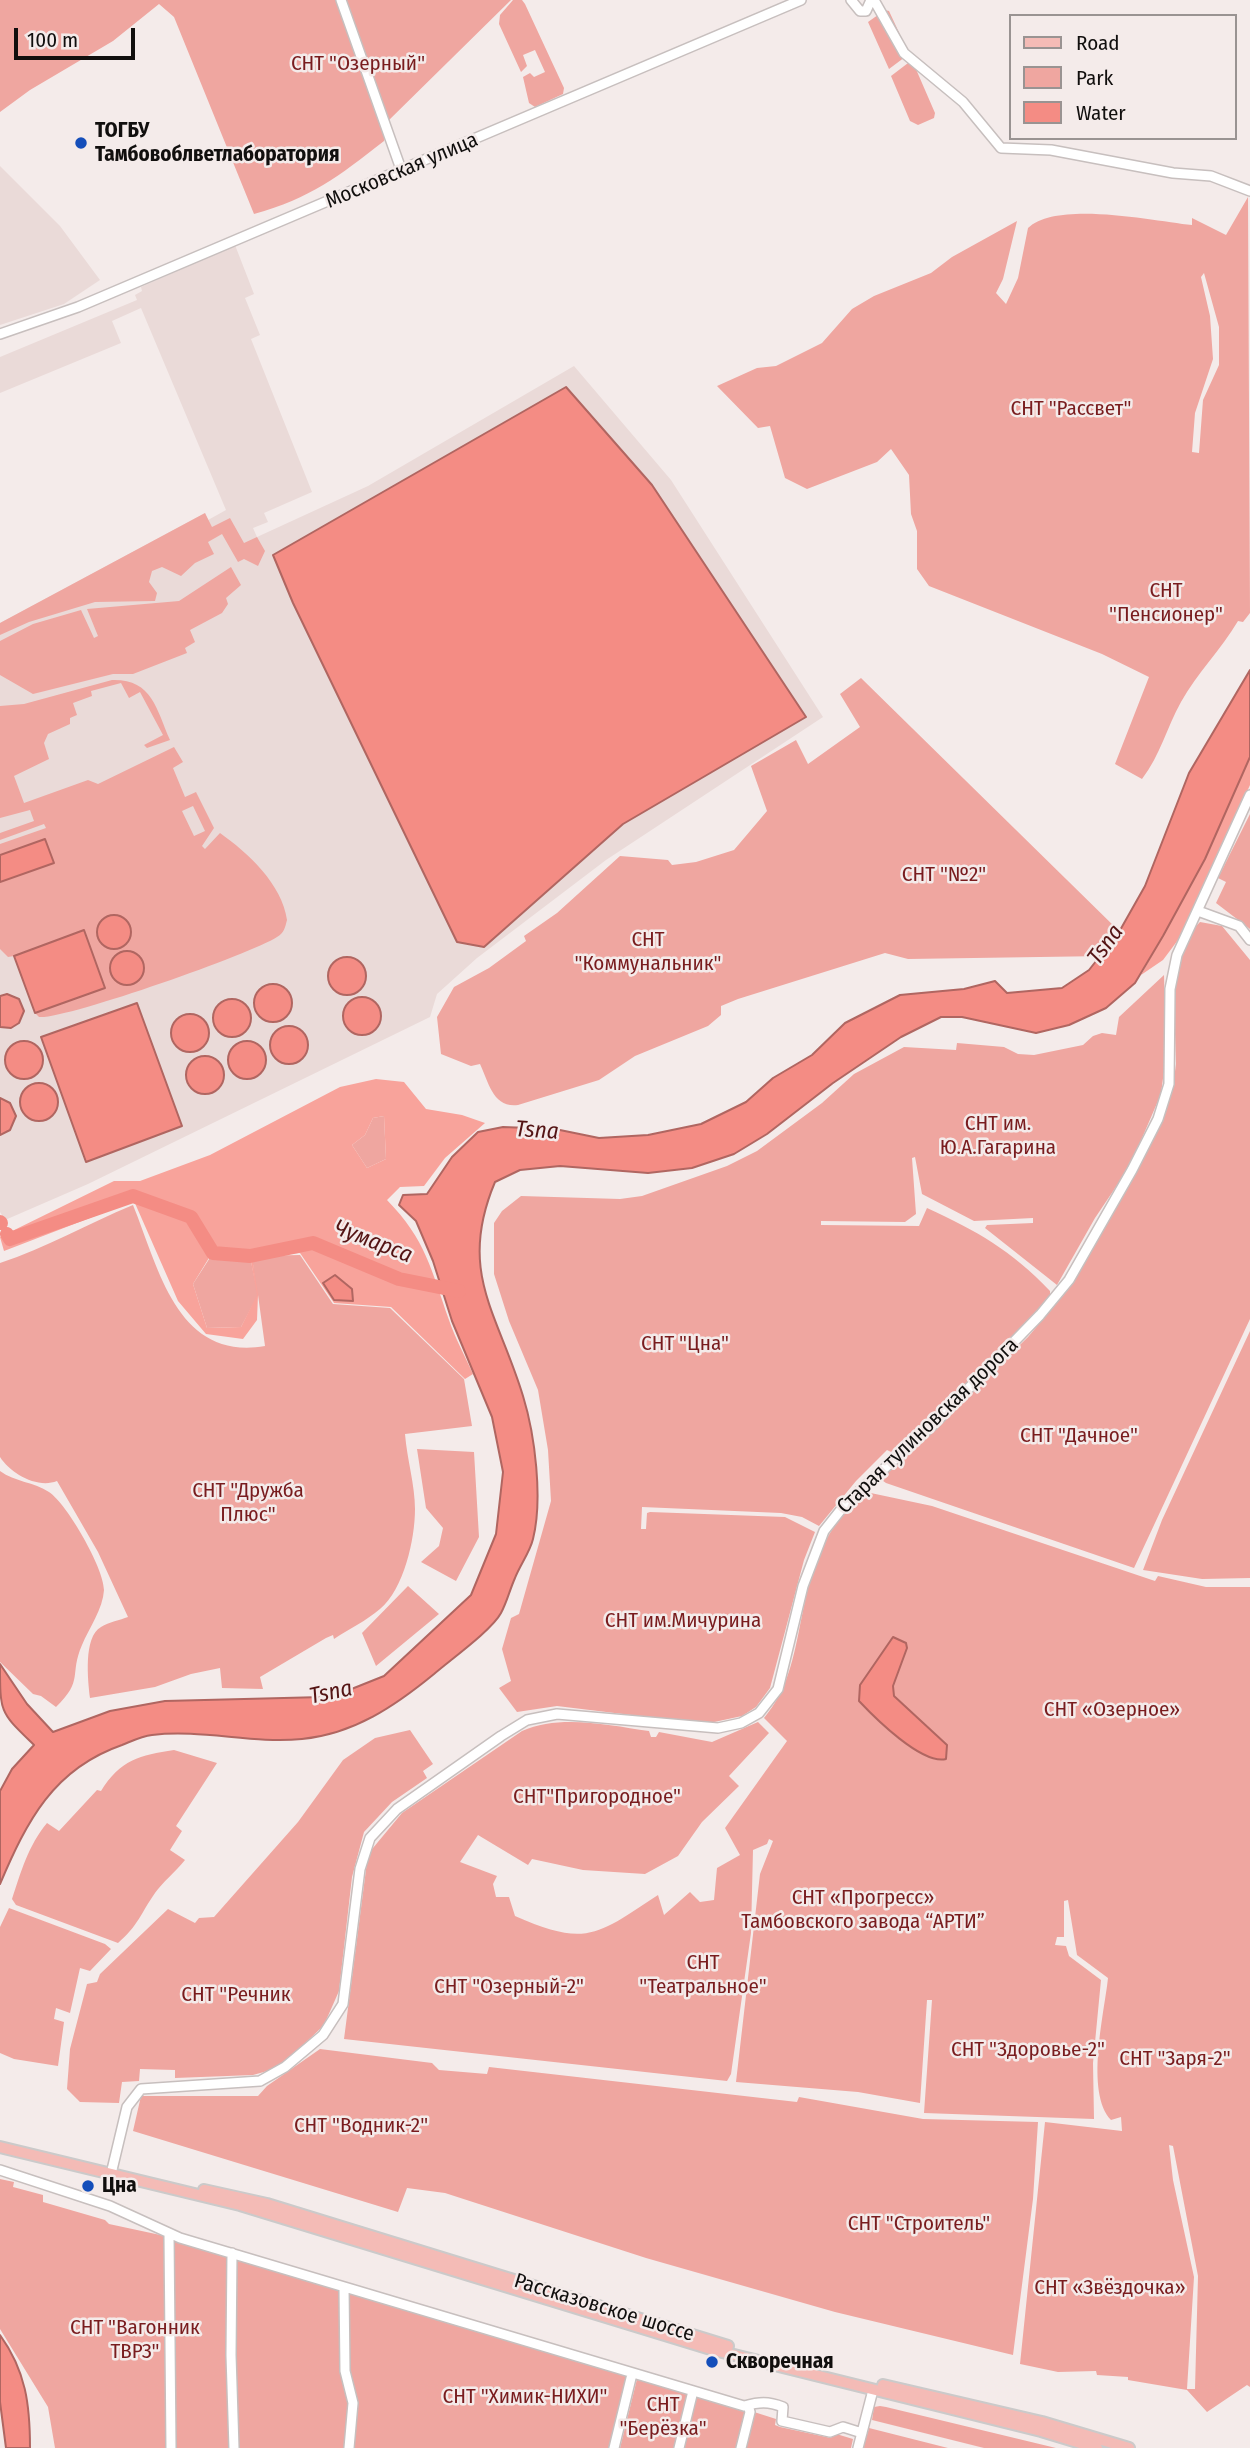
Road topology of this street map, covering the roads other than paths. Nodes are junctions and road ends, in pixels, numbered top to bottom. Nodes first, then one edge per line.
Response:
1 (341, 0) edge
2 (801, 0) edge
3 (850, 0) edge
4 (872, 0) edge
5 (402, 172) junction
6 (1250, 191) edge
7 (0, 334) edge
8 (1250, 795) edge
9 (1198, 911) junction
10 (1250, 940) edge
11 (0, 2147) edge
12 (0, 2170) edge
13 (116, 2175) junction
14 (169, 2234) junction
15 (232, 2253) junction
16 (344, 2287) junction
17 (632, 2374) junction
18 (873, 2390) junction
19 (693, 2391) junction
20 (748, 2405) junction
21 (862, 2433) junction
22 (171, 2448) edge
23 (234, 2448) edge
24 (349, 2448) edge
25 (614, 2448) edge
26 (679, 2448) edge
27 (741, 2448) edge
28 (858, 2448) edge
29 (1097, 2448) edge
30 (1129, 2448) edge

1 - 5 street
2 - 5 street, Московская улица
3 - 4 street
4 - 6 street
5 - 7 street, Московская улица
8 - 9 street, Старая тулиновская дорога
9 - 10 street
9 - 13 street, Старая тулиновская дорога
11 - 13 main road, Рассказовское шоссе
12 - 14 street
13 - 18 main road, Рассказовское шоссе
13 - 30 main road, Рассказовское шоссе
14 - 15 street
14 - 22 street
15 - 16 street
15 - 23 street
16 - 17 street
16 - 24 street
17 - 19 street
17 - 25 street
18 - 21 street
18 - 29 main road, Рассказовское шоссе
19 - 20 street
19 - 26 street
20 - 21 street
20 - 27 street
21 - 28 street

